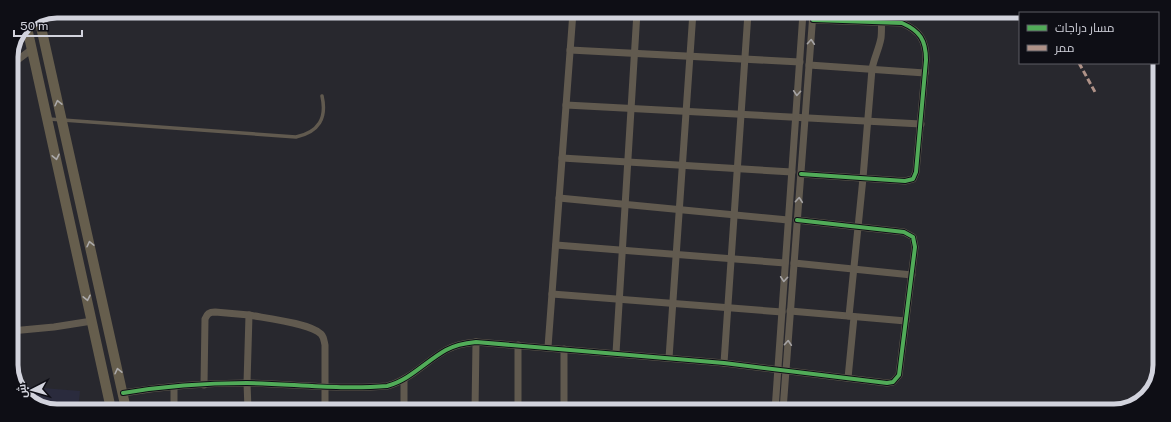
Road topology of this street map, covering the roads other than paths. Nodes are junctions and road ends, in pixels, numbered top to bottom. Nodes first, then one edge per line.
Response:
1 (573, 18) edge
2 (637, 18) edge
3 (693, 18) edge
4 (748, 18) edge
5 (803, 18) edge
6 (813, 18) edge
7 (840, 18) edge
8 (881, 18) edge
9 (881, 21) junction
10 (40, 22) edge
11 (28, 31) edge
12 (32, 49) junction
13 (570, 50) junction
14 (635, 53) junction
15 (690, 56) junction
16 (745, 59) junction
17 (18, 60) edge
18 (800, 62) junction
19 (809, 65) junction
20 (872, 69) junction
21 (925, 73) junction
22 (322, 96) dead end
23 (566, 105) junction
24 (631, 108) junction
25 (686, 111) junction
26 (741, 114) junction
27 (796, 116) junction
28 (805, 117) junction
29 (48, 119) junction
30 (62, 120) junction
31 (868, 120) junction
32 (920, 124) junction
33 (562, 158) junction
34 (628, 162) junction
35 (683, 165) junction
36 (737, 168) junction
37 (792, 172) junction
38 (801, 174) junction
39 (863, 178) junction
40 (559, 198) junction
41 (625, 205) junction
42 (680, 210) junction
43 (734, 215) junction
44 (788, 220) junction
45 (797, 220) junction
46 (858, 226) junction
47 (556, 245) junction
48 (622, 250) junction
49 (676, 255) junction
50 (731, 259) junction
51 (785, 263) junction
52 (794, 263) junction
53 (853, 269) junction
54 (912, 275) junction
55 (552, 294) junction
56 (620, 299) junction
57 (673, 304) junction
58 (727, 308) junction
59 (790, 311) junction
60 (782, 312) junction
61 (249, 315) junction
62 (852, 316) junction
63 (92, 321) junction
64 (906, 321) junction
65 (18, 330) edge
66 (476, 342) junction
67 (518, 345) junction
68 (548, 348) junction
69 (564, 349) junction
70 (616, 353) junction
71 (669, 358) junction
72 (724, 363) junction
73 (778, 368) junction
74 (786, 370) junction
75 (848, 378) junction
76 (404, 379) junction
77 (247, 383) junction
78 (204, 385) junction
79 (326, 386) junction
80 (174, 387) junction
81 (123, 393) junction
82 (110, 404) edge
83 (125, 404) edge
84 (174, 404) edge
85 (248, 404) edge
86 (325, 404) edge
87 (404, 404) edge
88 (475, 404) edge
89 (518, 404) edge
90 (564, 404) edge
91 (775, 404) edge
92 (783, 404) edge

1 - 13 street
2 - 14 street
3 - 15 street
4 - 16 street
5 - 18 street
19 -> 6 street
7 - 9 street
8 - 9 street
9 - 20 street
9 - 21 street
30 -> 10 main road
11 - 12 main road
12 - 17 street
12 - 29 main road
13 - 14 street
13 - 23 street
14 - 15 street
14 - 24 street
15 - 16 street
15 - 25 street
16 - 18 street
16 - 26 street
18 -> 27 street
19 - 20 street
19 - 28 street
20 - 21 street
20 - 31 street
21 - 32 street
22 - 30 lane
23 - 24 street
23 - 33 street
24 - 25 street
24 - 34 street
25 - 26 street
25 - 35 street
26 - 27 street
26 - 36 street
27 - 28 street
27 - 37 street
28 - 31 street
28 - 38 street
29 - 30 lane
29 -> 63 main road
81 -> 30 main road
31 - 32 street
31 - 39 street
32 - 39 street
33 - 34 street
33 - 40 street
34 - 35 street
34 - 41 street
35 - 36 street
35 - 42 street
36 - 37 street
36 - 43 street
37 - 44 street
38 - 39 street
45 -> 38 street
39 - 46 street
40 - 41 street
40 - 47 street
41 - 42 street
41 - 48 street
42 - 43 street
42 - 49 street
43 - 44 street
43 - 50 street
44 - 51 street
45 - 46 street
45 - 52 street
46 - 53 street
46 - 54 street
47 - 48 street
47 - 55 street
48 - 49 street
48 - 56 street
49 - 50 street
49 - 57 street
50 - 51 street
50 - 58 street
51 -> 60 street
52 - 53 street
52 - 59 street
53 - 54 street
53 - 62 street
54 - 64 street
55 - 56 street
55 - 68 street
56 - 57 street
56 - 70 street
57 - 58 street
57 - 71 street
58 - 60 street
58 - 72 street
59 - 62 street
74 -> 59 street
60 - 73 street
61 - 77 street
61 - 78 street
61 - 79 street
62 - 64 street
62 - 75 street
63 - 65 street
63 - 82 main road
64 - 75 street
66 - 67 street
66 - 76 street
66 - 88 street
67 - 68 street
67 - 89 street
68 - 69 street
69 - 70 street
69 - 90 street
70 - 71 street
71 - 72 street
72 - 73 street
73 - 74 street
73 - 91 street
74 - 75 street
74 - 92 street
76 - 79 street
76 - 87 street
77 - 78 street
77 - 79 street
77 - 85 street
78 - 80 street
79 - 86 street
80 - 81 street
80 - 84 street
81 - 83 main road

